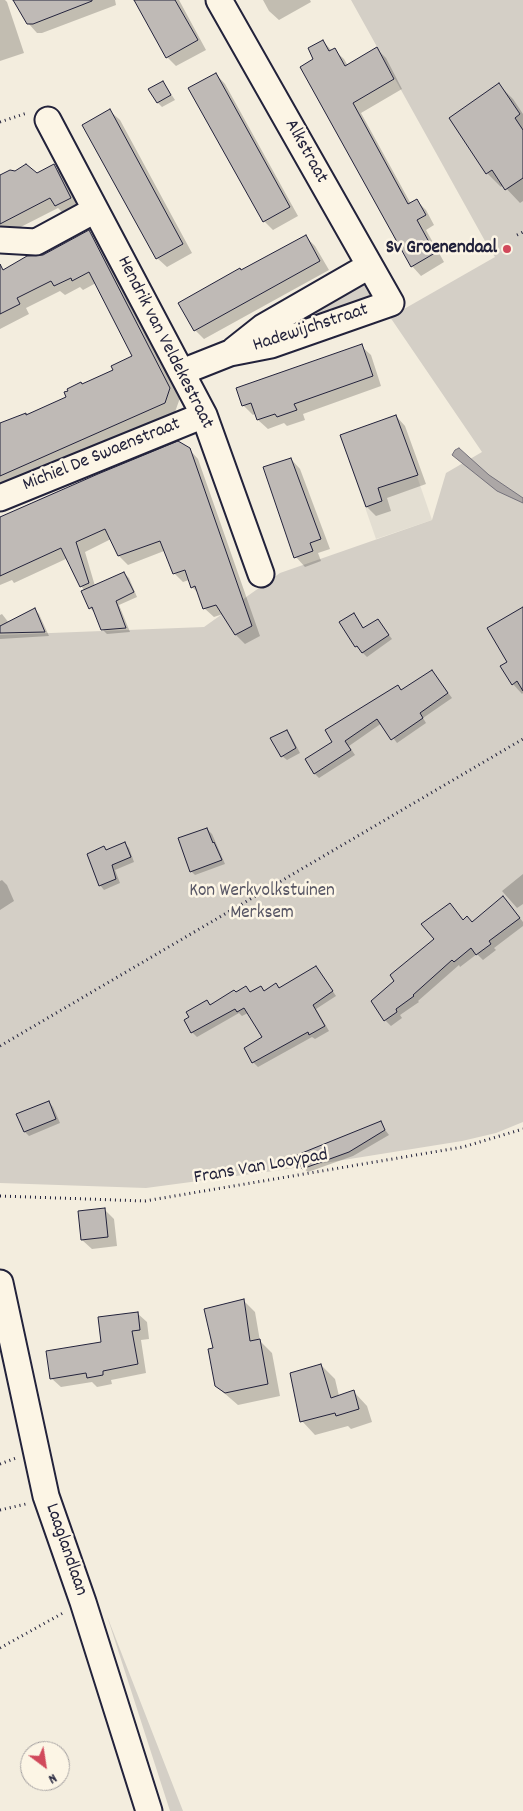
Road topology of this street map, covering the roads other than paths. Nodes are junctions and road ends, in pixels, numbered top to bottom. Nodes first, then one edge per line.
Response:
1 (219, 0) edge
2 (48, 120) dead end
3 (95, 210) junction
4 (0, 240) edge
5 (369, 266) junction
6 (391, 303) joint
7 (230, 353) junction
8 (182, 372) junction
9 (204, 415) junction
10 (0, 498) edge
11 (261, 574) dead end
12 (0, 1283) edge
13 (149, 1811) edge

1 - 5 street, Alkstraat
2 - 3 street, Hendrik van Veldekestraat
3 - 4 street
3 - 8 street, Hendrik van Veldekestraat
5 - 6 street, Alkstraat
5 - 7 street, Hadewijchstraat
6 - 7 street, Hadewijchstraat
7 - 8 street, Hadewijchstraat
8 - 9 street, Hendrik van Veldekestraat
9 - 10 street, Michiel De Swaenstraat
9 - 11 street, Hendrik van Veldekestraat
12 - 13 street, Laaglandlaan

